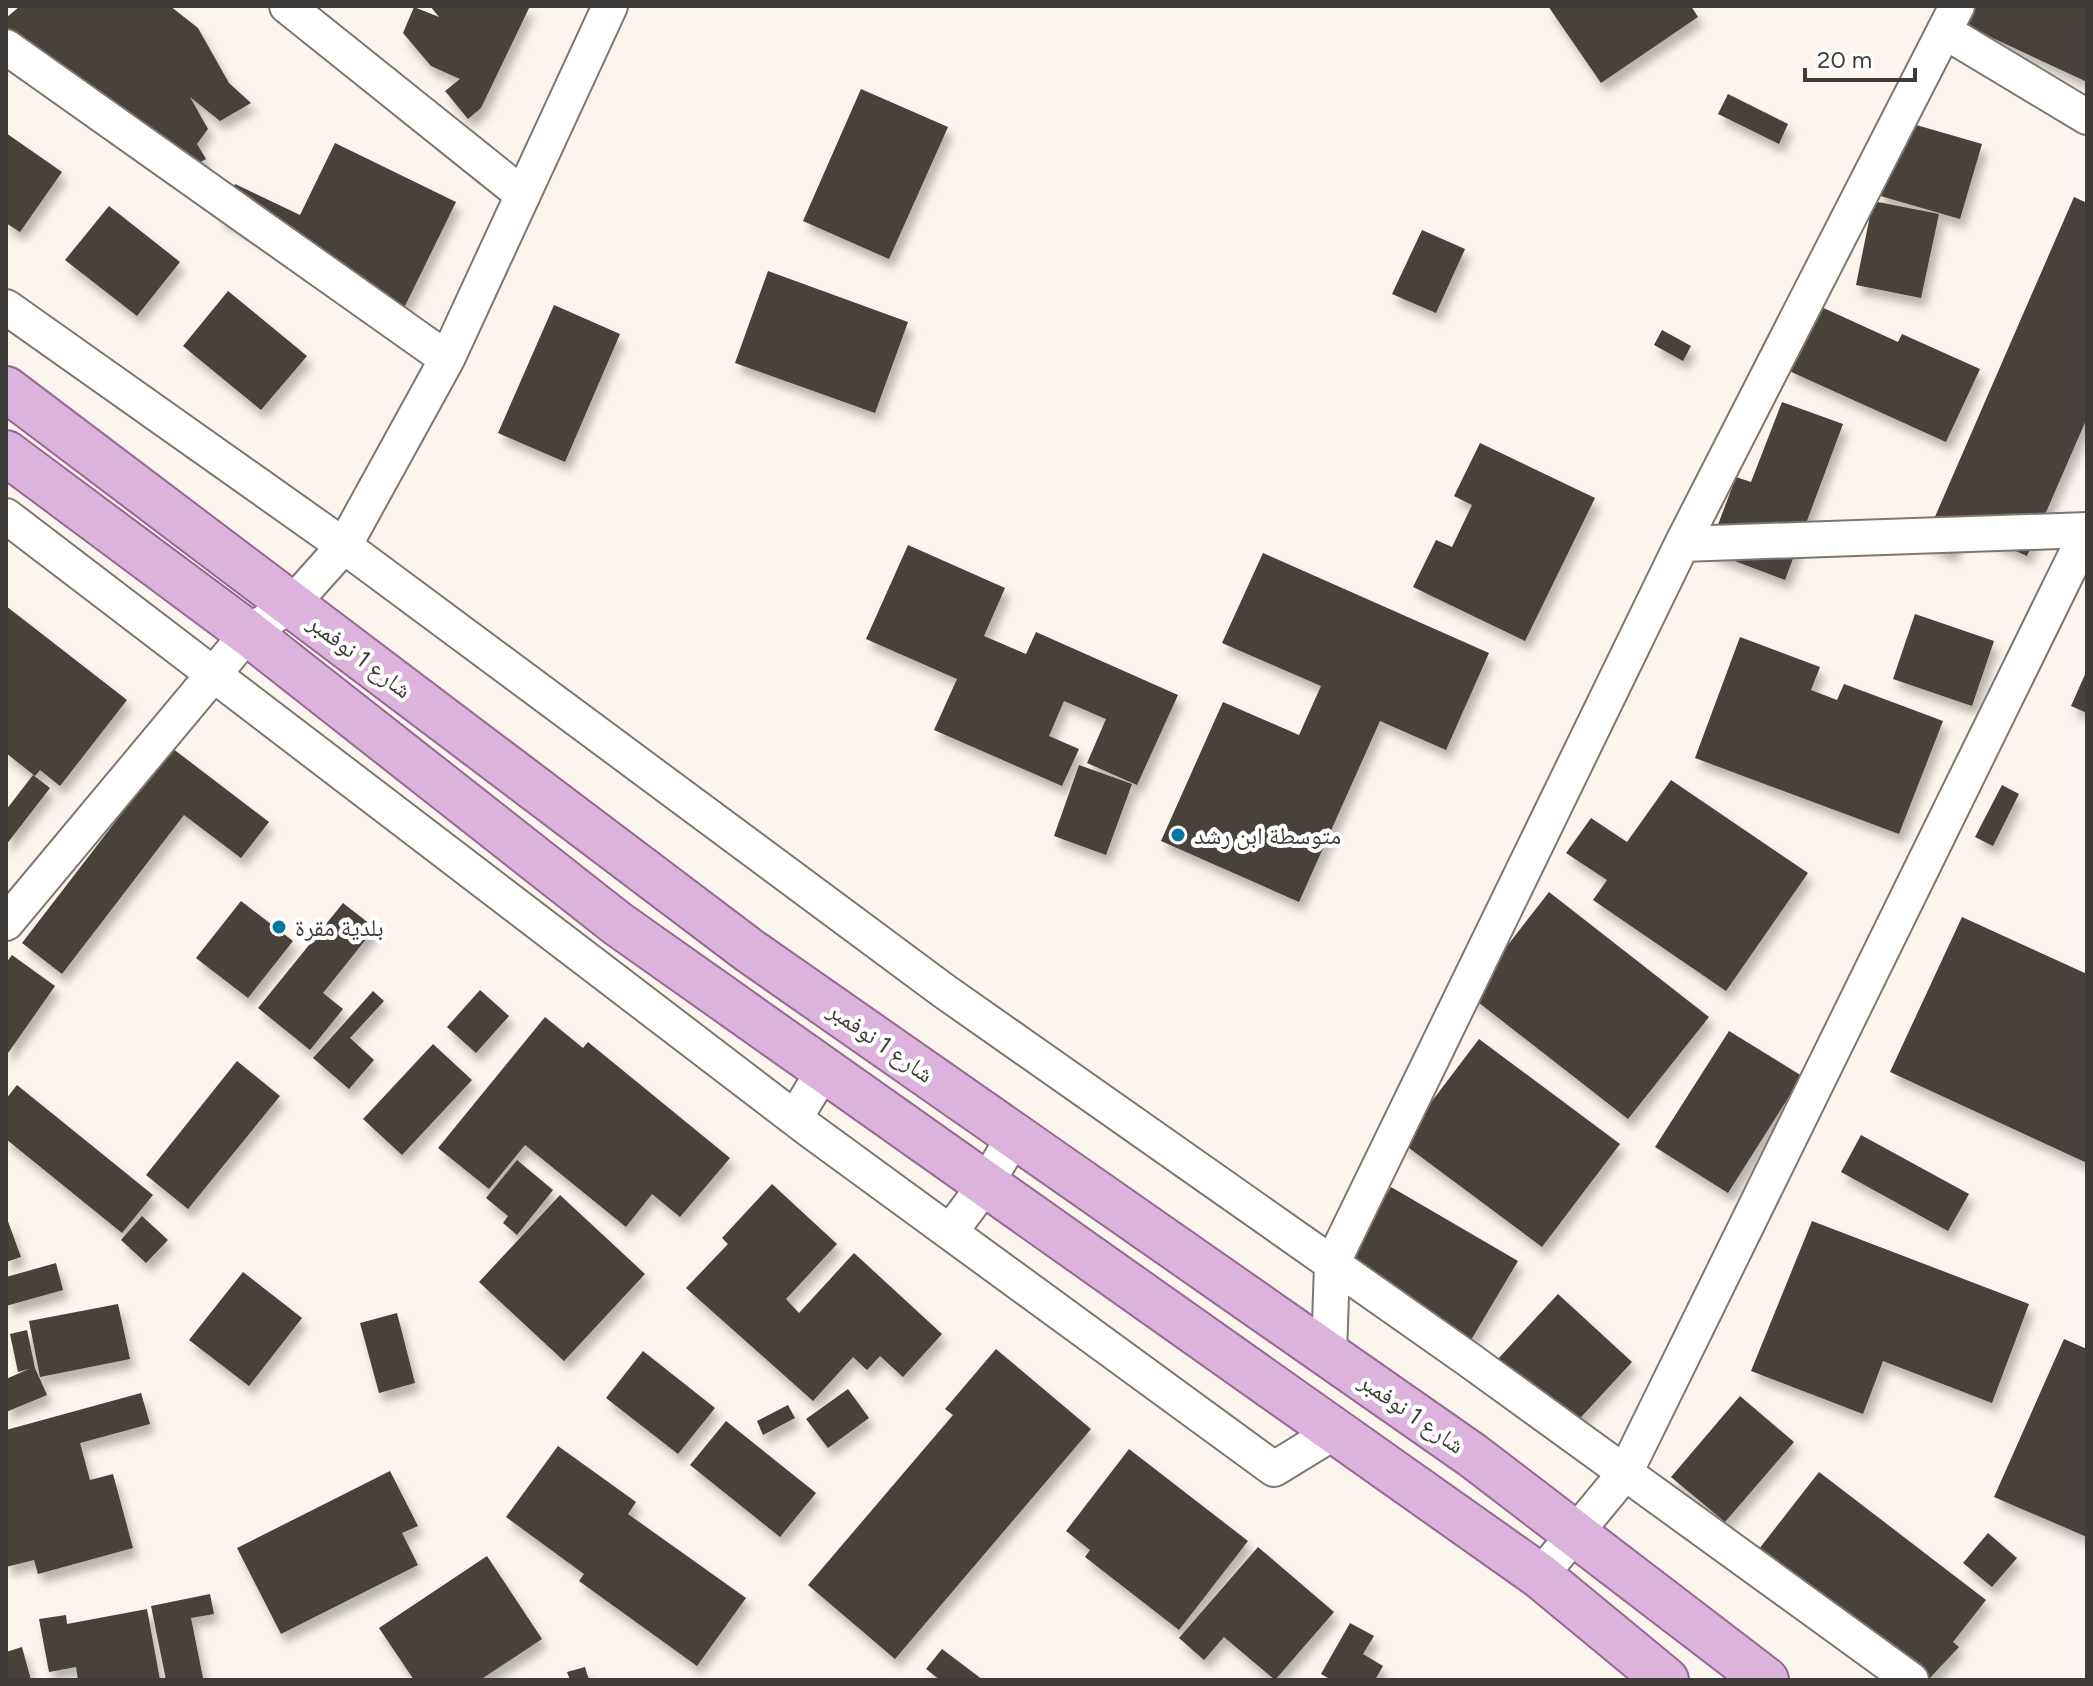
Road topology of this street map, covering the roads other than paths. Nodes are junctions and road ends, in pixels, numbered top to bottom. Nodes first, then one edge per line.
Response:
1 (287, 6) edge
2 (610, 6) edge
3 (1951, 19) edge
4 (12, 63) edge
5 (2087, 117) edge
6 (523, 195) junction
7 (6, 307) edge
8 (447, 359) junction
9 (6, 389) edge
10 (6, 453) edge
11 (6, 516) edge
12 (2087, 531) edge
13 (1682, 544) junction
14 (344, 546) junction
15 (292, 604) junction
16 (248, 633) junction
17 (214, 674) junction
18 (6, 923) edge
19 (824, 1070) junction
20 (795, 1118) junction
21 (1015, 1135) junction
22 (986, 1184) junction
23 (950, 1232) junction
24 (1332, 1264) junction
25 (1329, 1356) junction
26 (1336, 1431) junction
27 (1625, 1473) junction
28 (1577, 1534) junction
29 (1540, 1576) junction
30 (1666, 1680) edge
31 (1766, 1680) edge
32 (1911, 1680) edge

1 - 6 street
2 - 6 street
3 - 5 street
3 - 13 street
4 - 8 street
6 - 8 street
7 - 14 street
8 - 14 street
9 - 15 main road, شارع 1 نوفمبر
10 - 16 main road, شارع 1 نوفمبر
11 - 17 street
12 - 13 street
12 - 27 street
13 - 24 street
14 - 15 street
14 - 24 street
15 - 16 street
15 - 21 main road, شارع 1 نوفمبر
16 - 17 street
16 - 19 main road, شارع 1 نوفمبر
17 - 18 street
17 - 20 street
19 - 20 street
19 - 22 main road, شارع 1 نوفمبر
20 - 23 street
21 - 22 street
21 - 25 main road, شارع 1 نوفمبر
22 - 23 street
22 - 26 main road, شارع 1 نوفمبر
23 - 26 street
24 - 25 street
24 - 27 street
25 - 28 main road, شارع 1 نوفمبر
26 - 29 main road, شارع 1 نوفمبر
27 - 28 street
27 - 32 street
28 - 29 street
28 - 31 main road, شارع 1 نوفمبر
29 - 30 main road, شارع 1 نوفمبر

